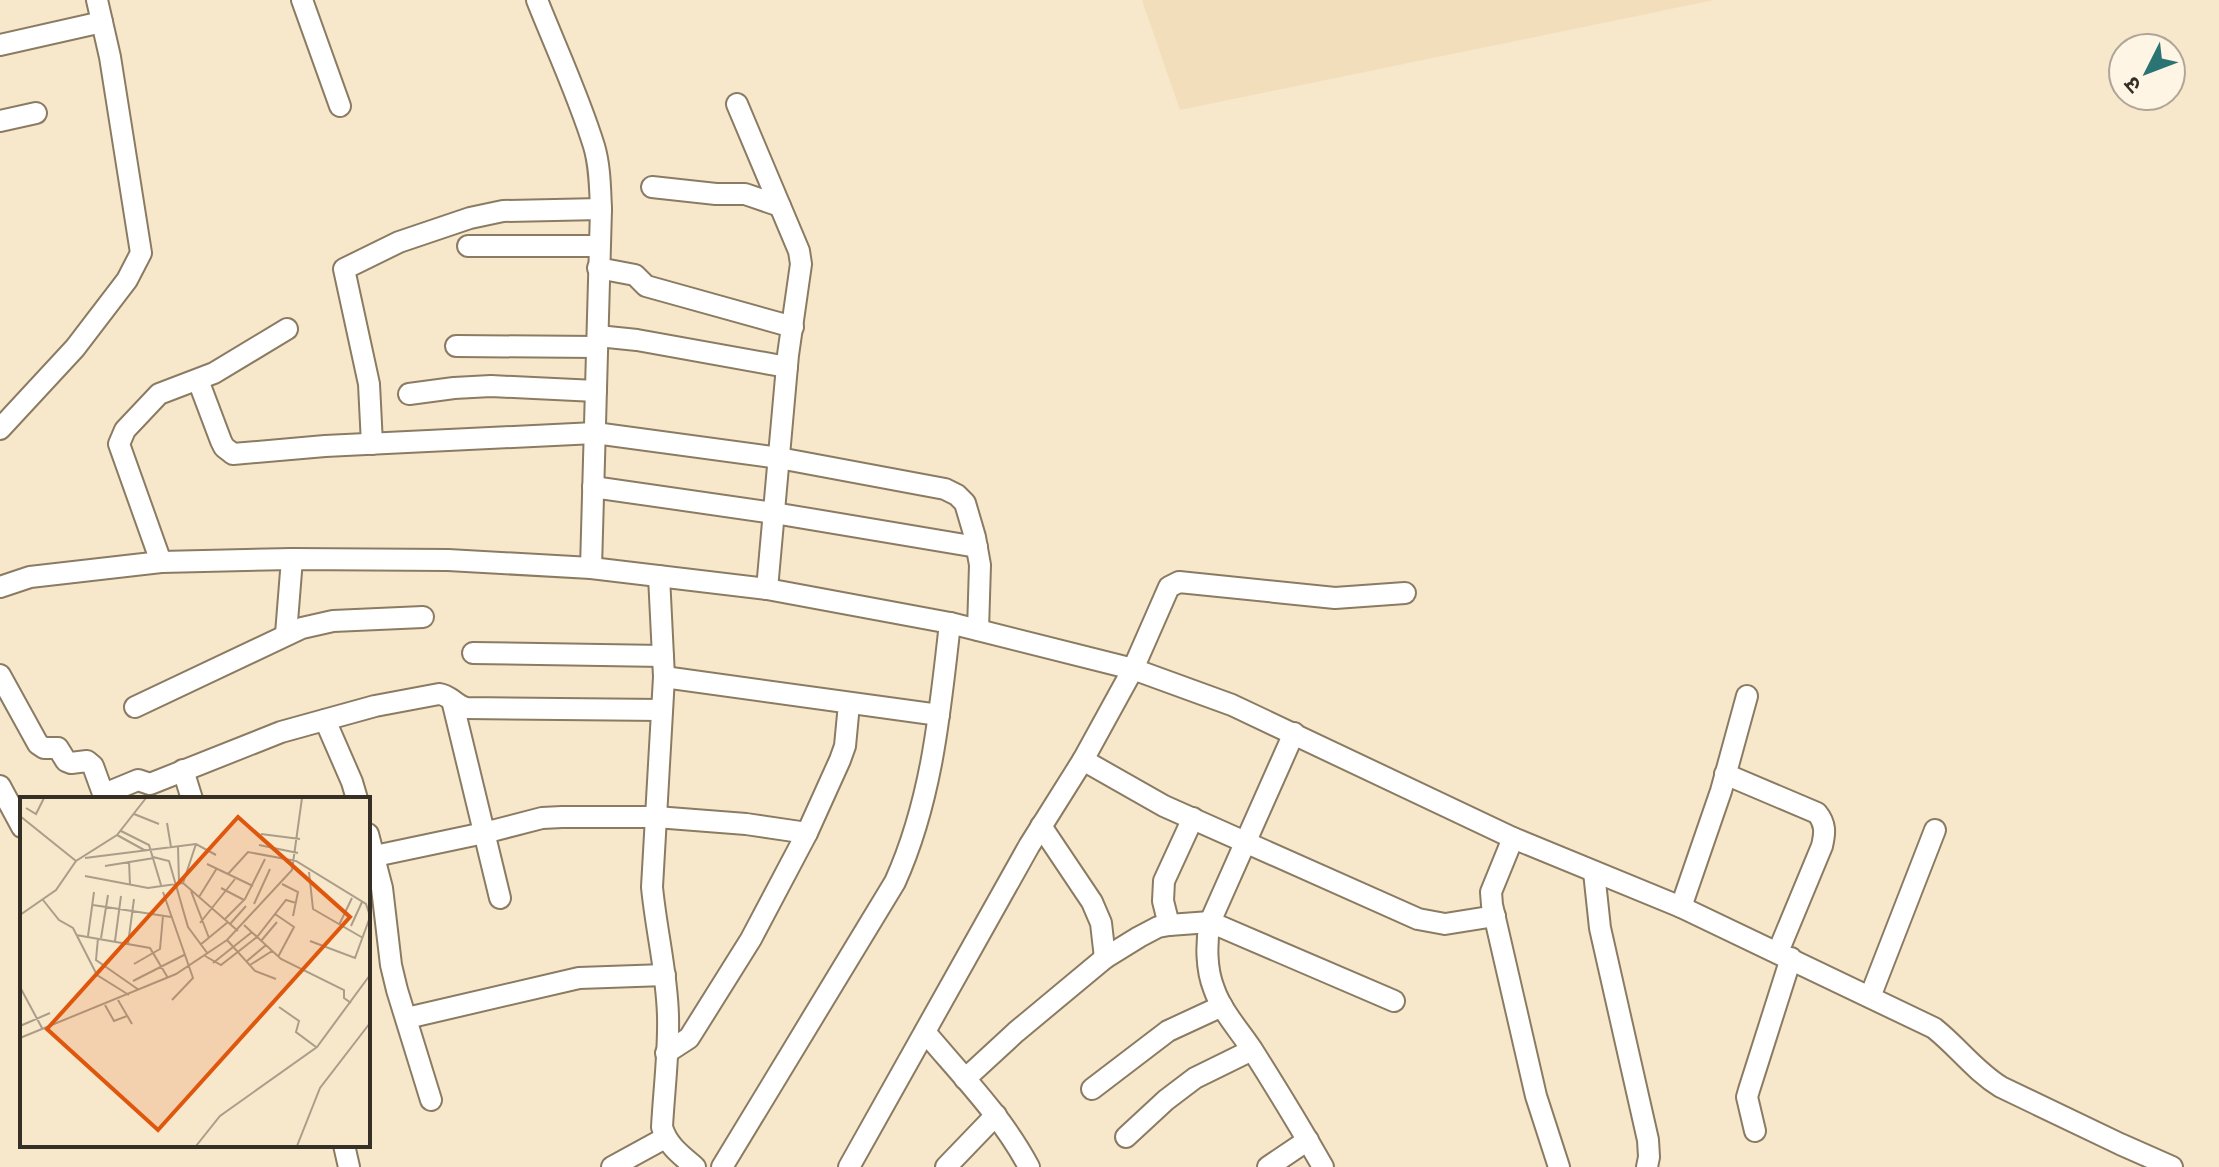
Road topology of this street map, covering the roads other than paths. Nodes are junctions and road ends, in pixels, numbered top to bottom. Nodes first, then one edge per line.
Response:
1 (97, 0) edge
2 (302, 0) edge
3 (537, 0) edge
4 (102, 22) junction
5 (0, 45) edge
6 (737, 104) dead end
7 (340, 106) dead end
8 (36, 113) dead end
9 (0, 121) edge
10 (652, 187) dead end
11 (780, 206) junction
12 (601, 209) junction
13 (468, 246) dead end
14 (599, 246) junction
15 (598, 268) junction
16 (793, 327) junction
17 (287, 329) dead end
18 (597, 342) junction
19 (456, 346) dead end
20 (787, 367) junction
21 (198, 380) junction
22 (596, 391) junction
23 (409, 394) dead end
24 (0, 429) edge
25 (595, 433) junction
26 (372, 444) junction
27 (779, 458) junction
28 (593, 487) junction
29 (774, 513) junction
30 (977, 547) junction
31 (292, 559) junction
32 (161, 562) junction
33 (591, 568) junction
34 (659, 576) junction
35 (0, 587) edge
36 (767, 589) junction
37 (1405, 593) dead end
38 (423, 617) dead end
39 (950, 623) junction
40 (978, 630) junction
41 (286, 634) junction
42 (473, 653) dead end
43 (663, 656) junction
44 (1133, 669) junction
45 (0, 675) edge
46 (664, 677) junction
47 (1747, 696) dead end
48 (452, 700) junction
49 (849, 704) junction
50 (135, 707) dead end
51 (662, 710) junction
52 (939, 715) junction
53 (325, 720) junction
54 (1294, 733) junction
55 (1083, 760) junction
56 (183, 770) junction
57 (1725, 774) junction
58 (0, 786) edge
59 (104, 797) edge
60 (191, 797) edge
61 (356, 797) edge
62 (656, 817) junction
63 (1193, 818) junction
64 (20, 823) edge
65 (1041, 826) junction
66 (1935, 830) dead end
67 (484, 833) junction
68 (807, 833) junction
69 (1513, 838) junction
70 (370, 840) edge
71 (1245, 842) junction
72 (375, 856) junction
73 (1594, 872) junction
74 (500, 898) dead end
75 (1681, 907) junction
76 (1495, 916) junction
77 (1210, 922) junction
78 (1169, 925) junction
79 (377, 928) edge
80 (1784, 955) junction
81 (1105, 958) junction
82 (665, 975) junction
83 (1870, 997) junction
84 (1394, 1001) dead end
85 (1222, 1006) junction
86 (407, 1018) junction
87 (925, 1032) junction
88 (1252, 1050) junction
89 (666, 1053) junction
90 (965, 1079) junction
91 (1092, 1089) dead end
92 (431, 1100) dead end
93 (996, 1115) junction
94 (1755, 1131) dead end
95 (1126, 1137) dead end
96 (665, 1138) junction
97 (1308, 1140) junction
98 (344, 1147) edge
99 (689, 1165) edge
100 (349, 1167) edge
101 (612, 1167) edge
102 (722, 1167) edge
103 (849, 1167) edge
104 (946, 1167) edge
105 (1029, 1167) edge
106 (1268, 1167) edge
107 (1323, 1167) edge
108 (1559, 1167) edge
109 (1647, 1167) edge
110 (2172, 1167) edge

1 - 4 street
2 - 7 street
3 - 12 street
4 - 5 street
4 - 24 street
6 - 11 street
8 - 9 street
10 - 11 street
11 - 16 street
12 - 14 street
12 - 26 street
13 - 14 street
14 - 15 street
15 - 16 street
15 - 18 street
16 - 20 street
17 - 21 street
18 - 19 street
18 - 20 street
18 - 22 street
20 - 27 street
21 - 26 street
21 - 32 street
22 - 23 street
22 - 25 street
25 - 26 street
25 - 27 street
25 - 28 street
27 - 29 street
27 - 30 street
28 - 29 street
28 - 33 street
29 - 30 street
29 - 36 street
30 - 40 street
31 - 32 street
31 - 33 street
31 - 41 street
32 - 35 street
33 - 34 street
34 - 36 street
34 - 43 street
36 - 39 street
37 - 44 street
38 - 41 street
39 - 40 street
39 - 52 street
40 - 44 street
41 - 50 street
42 - 43 street
43 - 46 street
44 - 54 street
44 - 55 street
45 - 59 street
46 - 49 street
46 - 51 street
47 - 57 street
48 - 51 street
48 - 53 street
48 - 67 street
49 - 52 street
49 - 68 street
51 - 62 street
52 - 102 street
53 - 56 street
53 - 61 street
54 - 69 street
54 - 71 street
55 - 63 street
55 - 65 street
56 - 59 street
56 - 60 street
57 - 75 street
57 - 80 street
58 - 64 street
62 - 67 street
62 - 68 street
62 - 82 street
63 - 71 street
63 - 78 street
65 - 81 street
65 - 87 street
66 - 83 street
67 - 72 street
67 - 74 street
68 - 89 street
69 - 73 street
69 - 76 street
70 - 72 street
71 - 76 street
71 - 77 street
72 - 79 street
73 - 75 street
73 - 109 street
75 - 80 street
76 - 108 street
77 - 78 street
77 - 84 street
77 - 85 street
78 - 81 street
79 - 86 street
80 - 83 street
80 - 94 street
81 - 90 street
82 - 86 street
82 - 89 street
83 - 110 street
85 - 88 street
85 - 91 street
86 - 92 street
87 - 90 street
87 - 103 street
88 - 95 street
88 - 97 street
89 - 96 street
90 - 93 street
93 - 104 street
93 - 105 street
96 - 99 street
96 - 101 street
97 - 106 street
97 - 107 street
98 - 100 street

